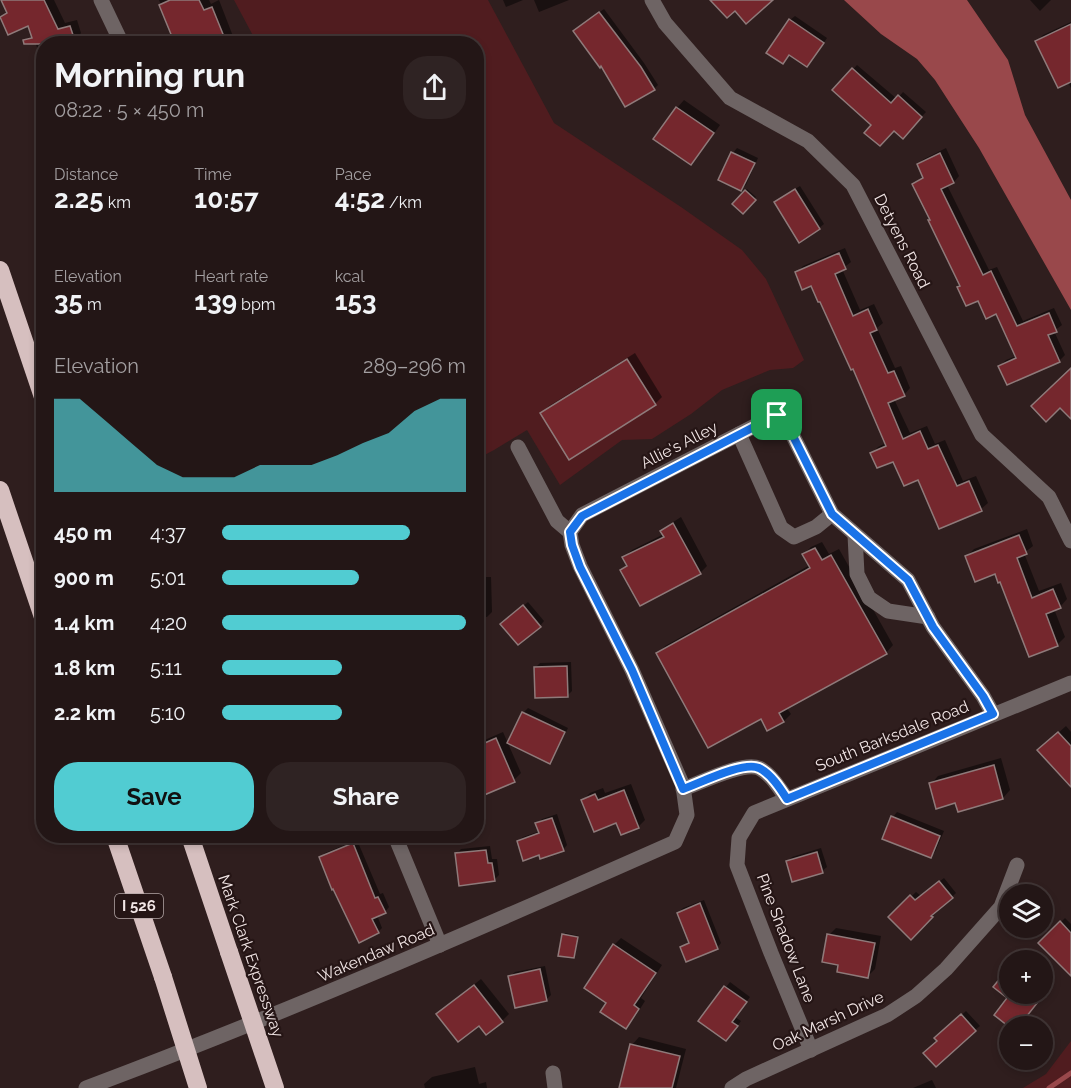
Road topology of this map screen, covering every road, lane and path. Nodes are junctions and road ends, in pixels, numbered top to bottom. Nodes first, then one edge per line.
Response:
1 (101, 0) edge
2 (652, 0) edge
3 (118, 36) edge
4 (0, 270) edge
5 (36, 376) edge
6 (740, 434) junction
7 (518, 447) dead end
8 (0, 490) edge
9 (832, 514) junction
10 (570, 532) junction
11 (855, 535) junction
12 (1071, 541) edge
13 (36, 596) edge
14 (928, 617) junction
15 (1071, 682) edge
16 (993, 714) junction
17 (683, 789) junction
18 (787, 799) junction
19 (739, 838) joint
20 (117, 843) edge
21 (192, 843) edge
22 (398, 843) edge
23 (1017, 865) dead end
24 (440, 945) junction
25 (811, 1050) junction
26 (86, 1088) edge
27 (198, 1088) edge
28 (274, 1088) edge
29 (732, 1088) edge

1 - 3 street
2 - 12 street, Detyens Road
4 - 5 highway
6 - 9 street, Allie's Alley
6 - 9 street
6 - 10 street, Allie's Alley
7 - 10 street
8 - 13 highway
9 - 11 street, Allie's Alley
10 - 17 street
11 - 14 street, Allie's Alley
11 - 14 street
14 - 16 street, Allie's Alley
15 - 16 street, South Barksdale Road
16 - 18 street, South Barksdale Road
17 - 18 street
17 - 24 street, Wakendaw Road
18 - 19 street, South Barksdale Road
19 - 25 street, Pine Shadow Lane
20 - 27 highway, I 526, bridge
21 - 28 highway, Mark Clark Expressway, bridge
22 - 24 street
23 - 25 street, Oak Marsh Drive
24 - 26 street, Wakendaw Road
25 - 29 street, Oak Marsh Drive

